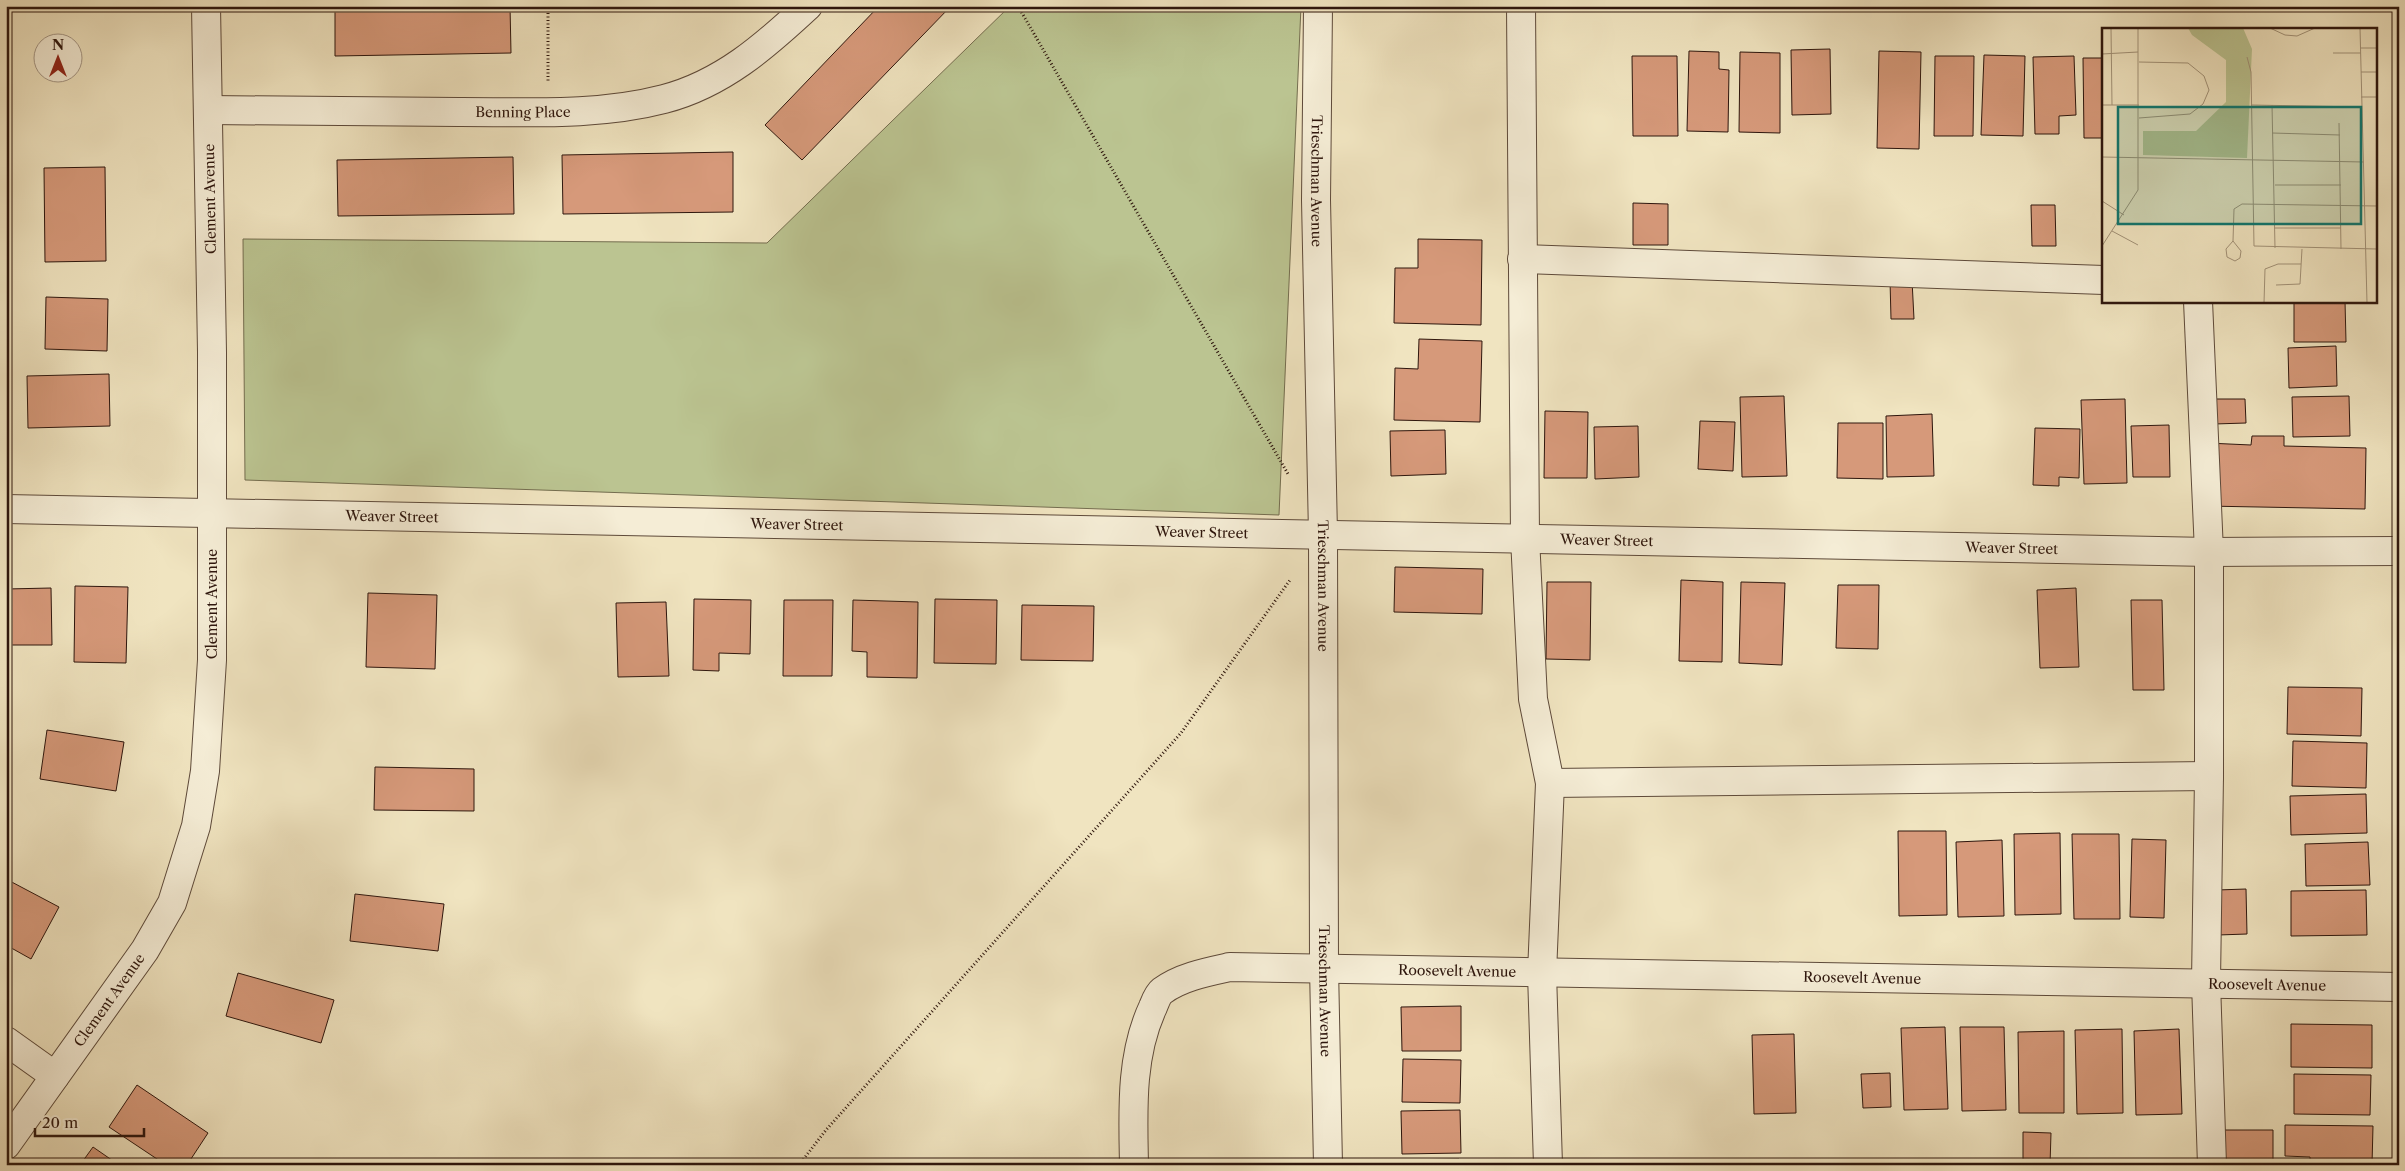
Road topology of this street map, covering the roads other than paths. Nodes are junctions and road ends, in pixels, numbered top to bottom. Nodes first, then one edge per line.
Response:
1 (206, 6) edge
2 (808, 6) edge
3 (1318, 6) edge
4 (1521, 6) edge
5 (208, 110) junction
6 (1522, 259) junction
7 (2102, 280) edge
8 (2198, 302) edge
9 (6, 509) edge
10 (212, 514) junction
11 (1323, 534) junction
12 (1526, 538) junction
13 (2399, 551) edge
14 (2209, 552) junction
15 (2209, 776) junction
16 (1550, 784) junction
17 (1324, 967) junction
18 (1542, 973) junction
19 (2206, 982) junction
20 (2399, 987) edge
21 (6, 1041) edge
22 (55, 1076) junction
23 (6, 1145) edge
24 (1134, 1165) edge
25 (1328, 1165) edge
26 (1548, 1165) edge
27 (2212, 1165) edge

1 - 5 street, Clement Avenue
2 - 5 street, Benning Place
3 - 11 street, Trieschman Avenue
4 - 6 street
5 - 10 street, Clement Avenue
6 - 7 street
6 - 12 street
8 - 14 street
9 - 10 street, Weaver Street
10 - 11 street, Weaver Street
10 - 22 street, Clement Avenue
11 - 12 street, Weaver Street
11 - 17 street, Trieschman Avenue
12 - 14 street, Weaver Street
12 - 16 street
13 - 14 street, Weaver Street
14 - 15 street
15 - 16 street
15 - 19 street
16 - 18 street
17 - 18 street, Roosevelt Avenue
17 - 24 street, Roosevelt Avenue
17 - 25 street, Trieschman Avenue
18 - 19 street, Roosevelt Avenue
18 - 26 street
19 - 20 street, Roosevelt Avenue
19 - 27 street
21 - 22 street
22 - 23 street, Clement Avenue

